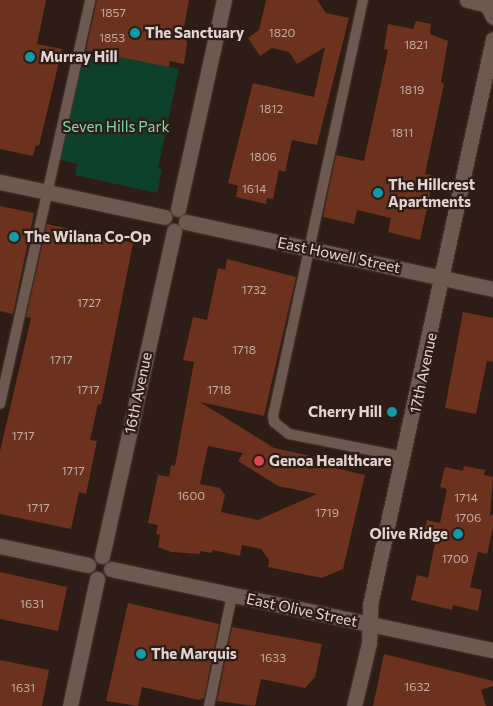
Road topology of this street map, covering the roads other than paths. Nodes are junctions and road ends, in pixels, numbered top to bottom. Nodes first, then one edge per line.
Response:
1 (90, 0) edge
2 (224, 0) edge
3 (363, 0) edge
4 (467, 0) edge
5 (491, 7) edge
6 (493, 39) edge
7 (0, 182) edge
8 (47, 192) junction
9 (179, 220) junction
10 (310, 248) junction
11 (443, 278) junction
12 (493, 288) edge
13 (0, 404) edge
14 (404, 458) junction
15 (0, 546) edge
16 (102, 556) junction
17 (88, 564) junction
18 (111, 569) junction
19 (98, 579) junction
20 (232, 595) junction
21 (370, 625) junction
22 (493, 650) edge
23 (70, 706) edge
24 (209, 706) edge
25 (354, 706) edge

1 - 8 lane
2 - 9 street, 16th Avenue
3 - 10 lane
4 - 5 street
6 - 11 street, 17th Avenue
7 - 8 street
8 - 9 street
8 - 13 lane
9 - 10 street, East Howell Street
9 - 16 street, 16th Avenue
10 - 11 street, East Howell Street
10 - 14 lane
11 - 12 street, East Howell Street
11 - 14 street, 17th Avenue
14 - 21 street, 17th Avenue
15 - 17 street
16 - 17 street
16 - 18 street
17 - 19 street
18 - 19 street
18 - 20 street, East Olive Street
19 - 23 street
20 - 21 street, East Olive Street
20 - 24 lane
21 - 22 street, East Olive Street
21 - 25 street, 17th Avenue

